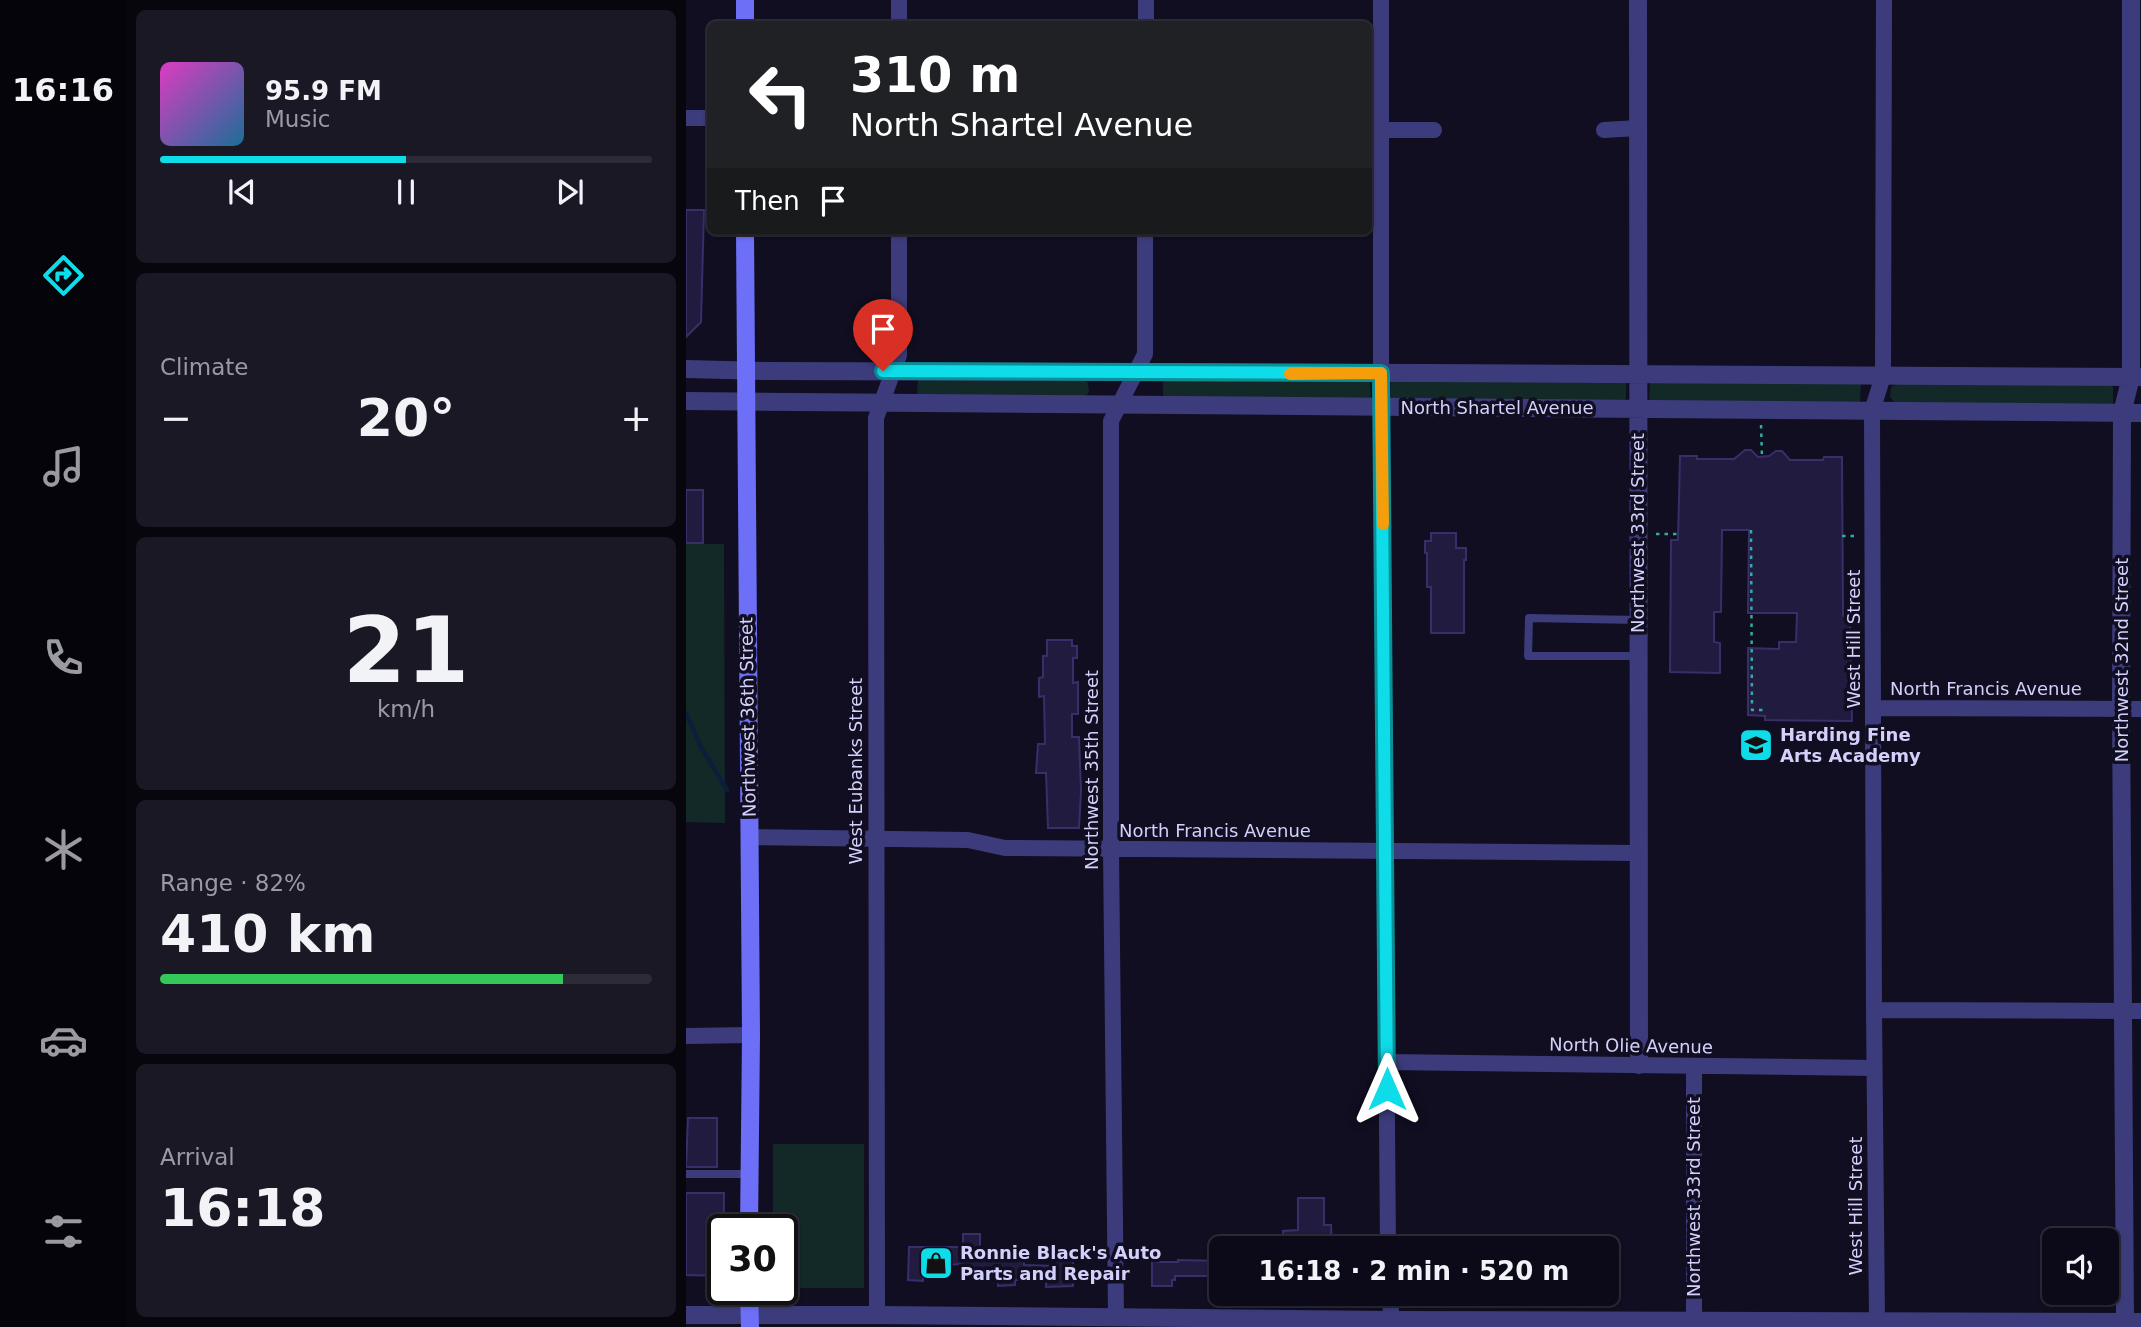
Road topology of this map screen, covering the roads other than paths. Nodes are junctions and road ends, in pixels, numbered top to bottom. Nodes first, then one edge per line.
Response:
1 (745, 0) edge
2 (899, 0) edge
3 (1146, 0) edge
4 (1381, 0) edge
5 (1638, 0) edge
6 (1884, 0) edge
7 (2131, 0) edge
8 (745, 21) edge
9 (899, 21) edge
10 (1146, 21) edge
11 (686, 118) edge
12 (707, 118) edge
13 (1638, 128) junction
14 (1375, 130) edge
15 (1434, 130) dead end
16 (1604, 130) dead end
17 (745, 235) edge
18 (899, 235) edge
19 (1145, 235) edge
20 (686, 369) edge
21 (746, 370) junction
22 (893, 371) junction
23 (1136, 373) junction
24 (1381, 373) junction
25 (1638, 374) junction
26 (1883, 376) junction
27 (2136, 377) edge
28 (686, 401) edge
29 (746, 402) junction
30 (881, 403) junction
31 (1120, 404) junction
32 (1381, 407) junction
33 (1638, 410) junction
34 (1872, 411) junction
35 (2122, 413) junction
36 (2141, 413) edge
37 (1638, 620) junction
38 (1639, 656) junction
39 (1874, 708) junction
40 (2121, 709) junction
41 (2141, 709) edge
42 (750, 838) junction
43 (875, 839) junction
44 (1111, 850) junction
45 (1385, 850) junction
46 (1639, 853) junction
47 (1874, 1010) junction
48 (2132, 1012) edge
49 (751, 1035) junction
50 (686, 1036) edge
51 (1387, 1062) junction
52 (1639, 1065) junction
53 (1694, 1066) junction
54 (1874, 1068) junction
55 (686, 1174) edge
56 (749, 1174) junction
57 (749, 1214) edge
58 (1388, 1236) edge
59 (1391, 1306) edge
60 (686, 1315) edge
61 (877, 1315) junction
62 (1116, 1317) junction
63 (750, 1321) edge
64 (1877, 1321) junction
65 (2133, 1322) edge
66 (1394, 1324) edge
67 (1548, 1324) edge
68 (1694, 1324) edge
69 (1848, 1324) edge

1 - 8 main road
2 - 9 street
3 - 10 street
4 - 14 street
5 - 13 street, Northwest 33rd Street
6 - 26 street, West Hill Street
7 - 27 street, Northwest 32nd Street
11 - 12 street
13 - 16 street
13 - 25 street, Northwest 33rd Street
14 - 15 street
14 - 24 street
17 - 21 main road, Northwest 36th Street
18 - 22 street, West Eubanks Street
19 - 23 street, Northwest 35th Street
20 - 21 street, North Shartel Avenue
21 - 22 street, North Shartel Avenue
21 - 29 main road, Northwest 36th Street
22 - 23 street, North Shartel Avenue
22 - 30 street, West Eubanks Street
23 - 24 street, North Shartel Avenue
23 - 31 street, Northwest 35th Street
24 - 25 street, North Shartel Avenue
24 - 32 street
25 - 26 street, North Shartel Avenue
25 - 33 street, Northwest 33rd Street
26 - 27 street, North Shartel Avenue
26 - 34 street, West Hill Street
27 - 35 street, Northwest 32nd Street
28 - 29 street, North Shartel Avenue
29 - 30 street, North Shartel Avenue
29 - 42 main road, Northwest 36th Street
30 - 31 street, North Shartel Avenue
30 - 43 street, West Eubanks Street
31 - 32 street, North Shartel Avenue
31 - 44 street, Northwest 35th Street
32 - 33 street, North Shartel Avenue
32 - 45 street
33 - 34 street, North Shartel Avenue
33 - 37 street, Northwest 33rd Street
34 - 35 street, North Shartel Avenue
34 - 39 street, West Hill Street
35 - 36 street, North Shartel Avenue
35 - 40 street, Northwest 32nd Street
37 - 38 street, Northwest 33rd Street
37 - 38 lane
38 - 46 street, Northwest 33rd Street
39 - 40 street, North Francis Avenue
39 - 47 street, West Hill Street
40 - 41 street, North Francis Avenue
40 - 48 street, Northwest 32nd Street
42 - 43 street, North Francis Avenue
42 - 49 main road, Northwest 36th Street
43 - 44 street, North Francis Avenue
43 - 61 street, West Eubanks Street
44 - 45 street, North Francis Avenue
44 - 62 street, Northwest 35th Street
45 - 46 street, North Francis Avenue
45 - 51 street
46 - 52 street, Northwest 33rd Street
47 - 48 street
47 - 54 street, West Hill Street
48 - 65 street, Northwest 32nd Street
49 - 50 street
49 - 56 main road, Northwest 36th Street
51 - 52 street, North Olie Avenue
51 - 58 street
52 - 53 street, North Olie Avenue
53 - 54 street, North Olie Avenue
53 - 68 street, Northwest 33rd Street
54 - 64 street, West Hill Street
55 - 56 lane
56 - 57 main road, Northwest 36th Street
59 - 66 street
60 - 63 street
61 - 62 street
61 - 63 street
62 - 66 street
64 - 65 street
64 - 69 street
66 - 67 street
67 - 68 street
68 - 69 street

